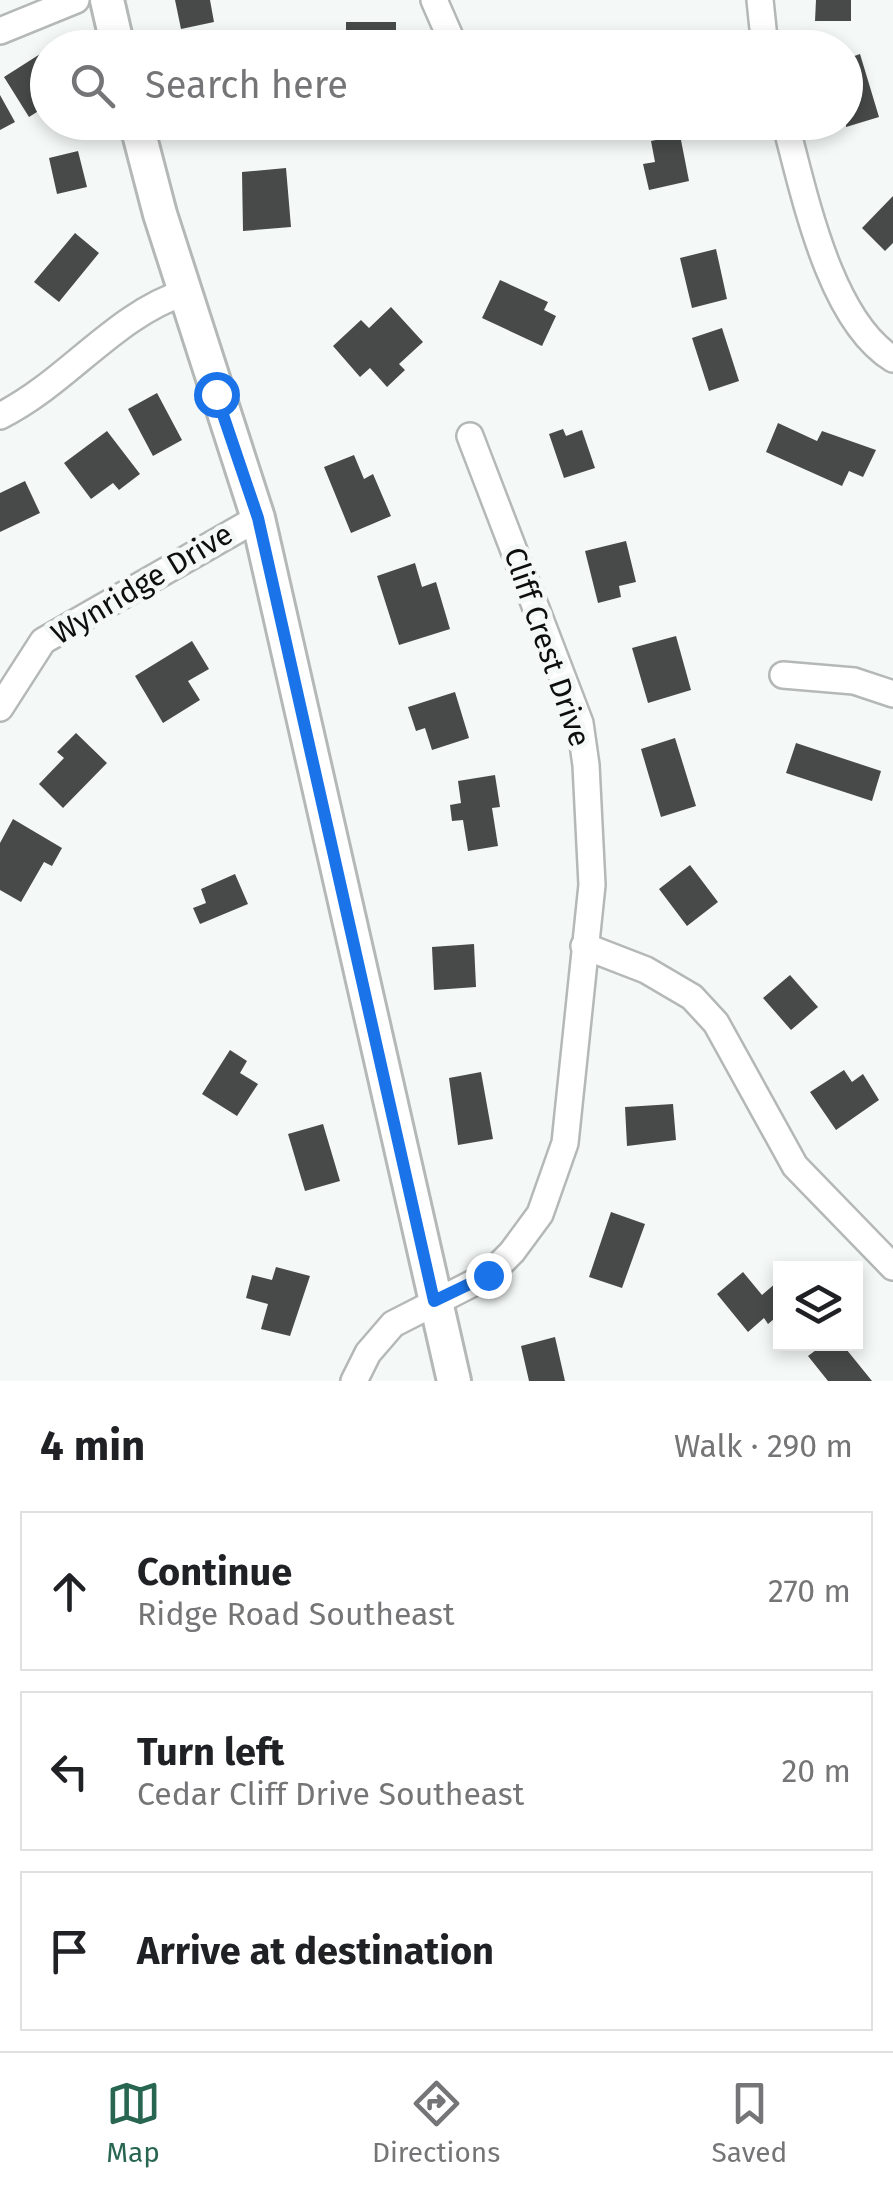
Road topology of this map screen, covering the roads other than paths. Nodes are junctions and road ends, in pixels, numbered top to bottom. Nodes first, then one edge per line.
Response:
1 (76, 0) edge
2 (107, 0) edge
3 (434, 0) edge
4 (760, 0) edge
5 (114, 30) edge
6 (447, 30) edge
7 (763, 30) edge
8 (0, 31) edge
9 (141, 140) edge
10 (791, 140) edge
11 (186, 292) junction
12 (893, 359) edge
13 (0, 416) edge
14 (470, 436) dead end
15 (258, 518) junction
16 (782, 675) dead end
17 (893, 694) edge
18 (0, 708) edge
19 (584, 946) junction
20 (893, 1267) edge
21 (434, 1301) junction
22 (354, 1381) edge
23 (454, 1381) edge

1 - 8 street
2 - 5 street
3 - 6 street
4 - 7 street
9 - 11 street
10 - 12 street
11 - 13 street
11 - 15 street
14 - 19 street, Cliff Crest Drive
15 - 18 street, Wynridge Drive
15 - 21 street
16 - 17 street
19 - 20 street
19 - 21 street, Cliff Crest Drive
21 - 22 street, Cliff Crest Drive
21 - 23 street

